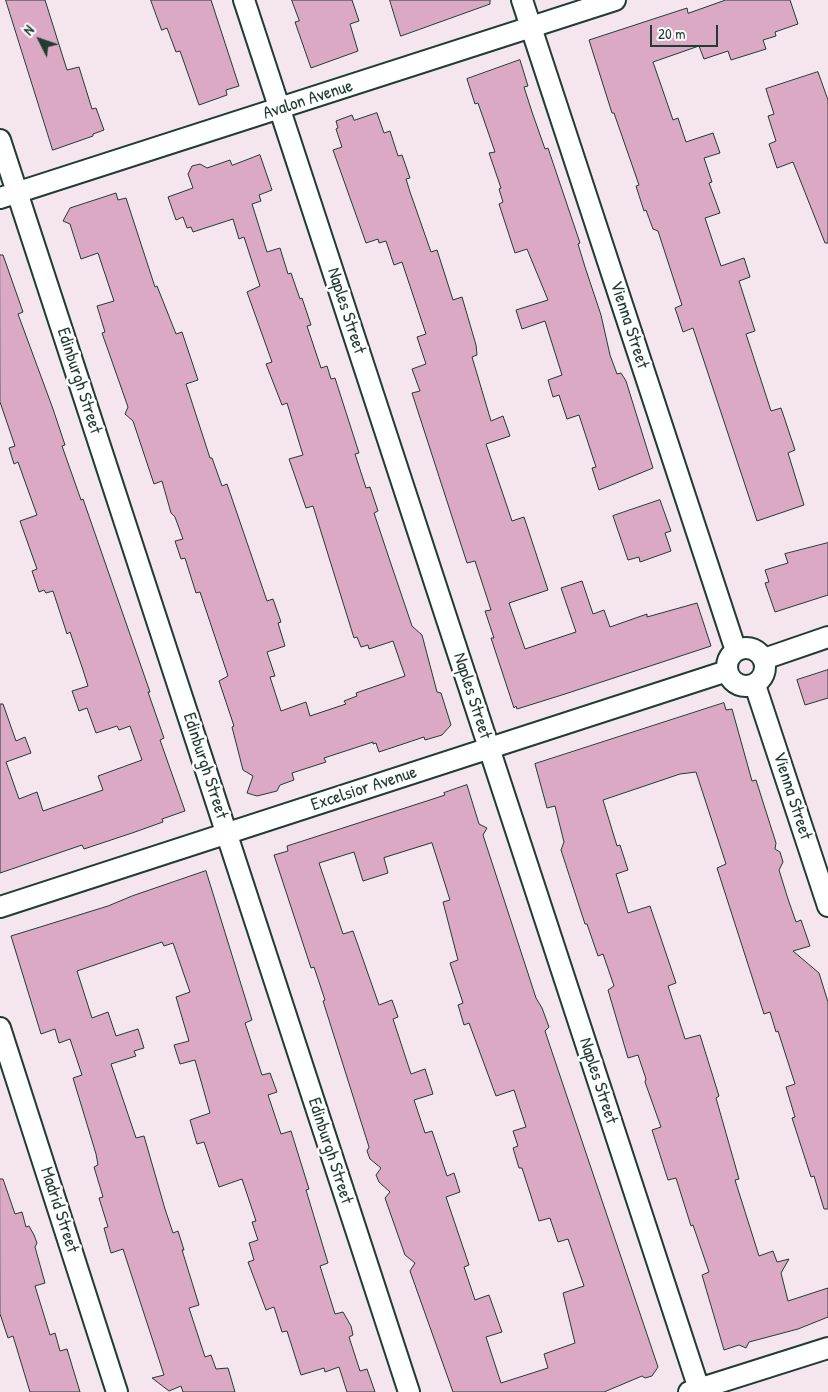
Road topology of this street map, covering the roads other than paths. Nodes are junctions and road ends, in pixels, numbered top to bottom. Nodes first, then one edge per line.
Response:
1 (244, 0) edge
2 (522, 0) edge
3 (615, 0) edge
4 (531, 28) junction
5 (280, 109) junction
6 (0, 140) edge
7 (8, 195) edge
8 (828, 638) edge
9 (736, 651) junction
10 (764, 658) junction
11 (727, 670) junction
12 (755, 685) junction
13 (489, 748) junction
14 (228, 834) junction
15 (828, 906) edge
16 (0, 907) edge
17 (0, 1028) edge
18 (828, 1348) edge
19 (696, 1391) edge
20 (118, 1392) edge
21 (409, 1392) edge

1 - 5 street, Naples Street
2 - 4 street, Vienna Street
3 - 4 street, Avalon Avenue
4 - 5 street, Avalon Avenue
4 - 9 street, Vienna Street
5 - 7 street, Avalon Avenue
5 - 13 street, Naples Street
6 - 7 street, Edinburgh Street
7 - 14 street, Edinburgh Street
8 - 10 street
9 - 10 street
9 - 11 street
10 - 12 street
11 - 12 street
11 - 13 street, Excelsior Avenue
12 - 15 street, Vienna Street
13 - 14 street, Excelsior Avenue
13 - 19 street, Naples Street
14 - 16 street, Excelsior Avenue
14 - 21 street, Edinburgh Street
17 - 20 street, Madrid Street
18 - 19 street

